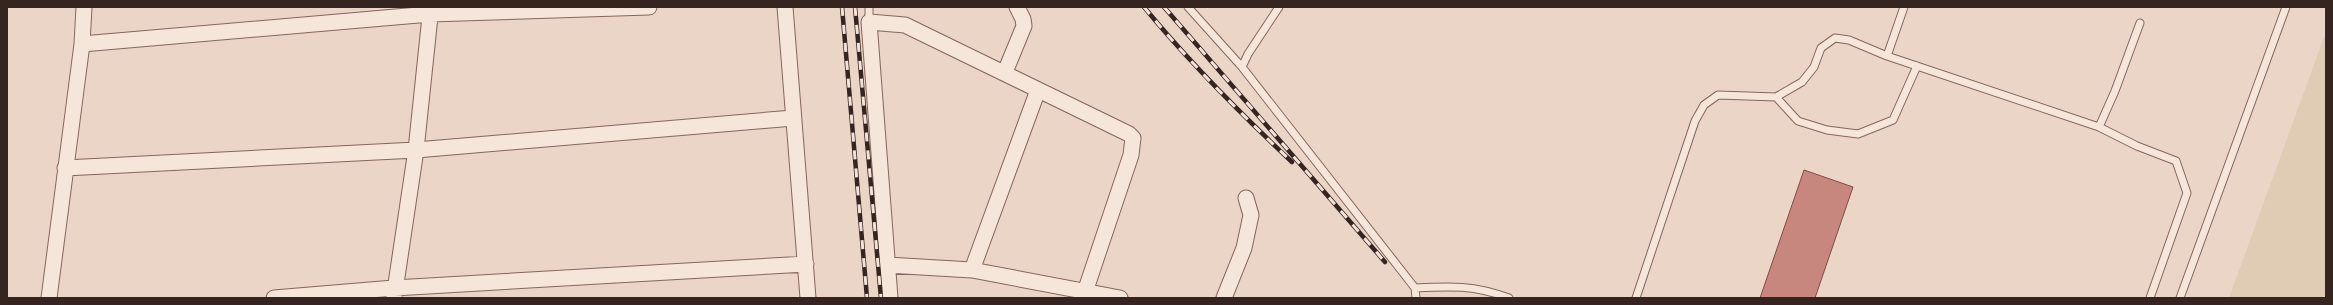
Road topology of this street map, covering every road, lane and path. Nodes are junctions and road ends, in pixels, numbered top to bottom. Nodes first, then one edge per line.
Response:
1 (84, 7) edge
2 (649, 7) edge
3 (785, 7) edge
4 (869, 7) edge
5 (1017, 7) edge
6 (1188, 7) edge
7 (1279, 7) edge
8 (1904, 7) edge
9 (2286, 7) edge
10 (430, 11) edge
11 (869, 22) junction
12 (2140, 23) dead end
13 (82, 44) junction
14 (1887, 56) junction
15 (1917, 66) junction
16 (1242, 67) junction
17 (1005, 72) junction
18 (1038, 90) junction
19 (1776, 97) junction
20 (793, 118) junction
21 (2099, 127) junction
22 (416, 150) junction
23 (65, 168) junction
24 (1246, 198) dead end
25 (806, 264) junction
26 (887, 265) junction
27 (972, 270) junction
28 (1415, 288) junction
29 (1085, 292) junction
30 (394, 293) edge
31 (49, 298) edge
32 (274, 298) edge
33 (808, 298) edge
34 (890, 298) edge
35 (1120, 298) edge
36 (1224, 298) edge
37 (1416, 298) edge
38 (1509, 298) edge
39 (1636, 298) edge
40 (2150, 298) edge
41 (2180, 298) edge

1 - 13 street
2 - 10 street
3 - 20 street
4 - 11 lane
5 - 17 street
6 - 16 lane
7 - 16 lane
8 - 14 lane
9 - 41 lane
10 - 13 street
10 - 22 street
11 - 17 street
11 - 26 street
12 - 21 lane
13 - 23 street
14 - 15 lane
14 - 19 lane
15 - 19 lane
15 - 21 lane
16 - 28 lane
17 - 18 street
18 - 27 street
18 - 29 street
19 - 39 lane
20 - 22 street
20 - 25 street
21 - 40 lane
22 - 23 street
22 - 30 street
23 - 31 street
24 - 36 street
25 - 30 street
25 - 33 street
26 - 27 street
26 - 34 street
27 - 29 street
28 - 37 lane
28 - 38 lane
29 - 35 street
30 - 32 street

